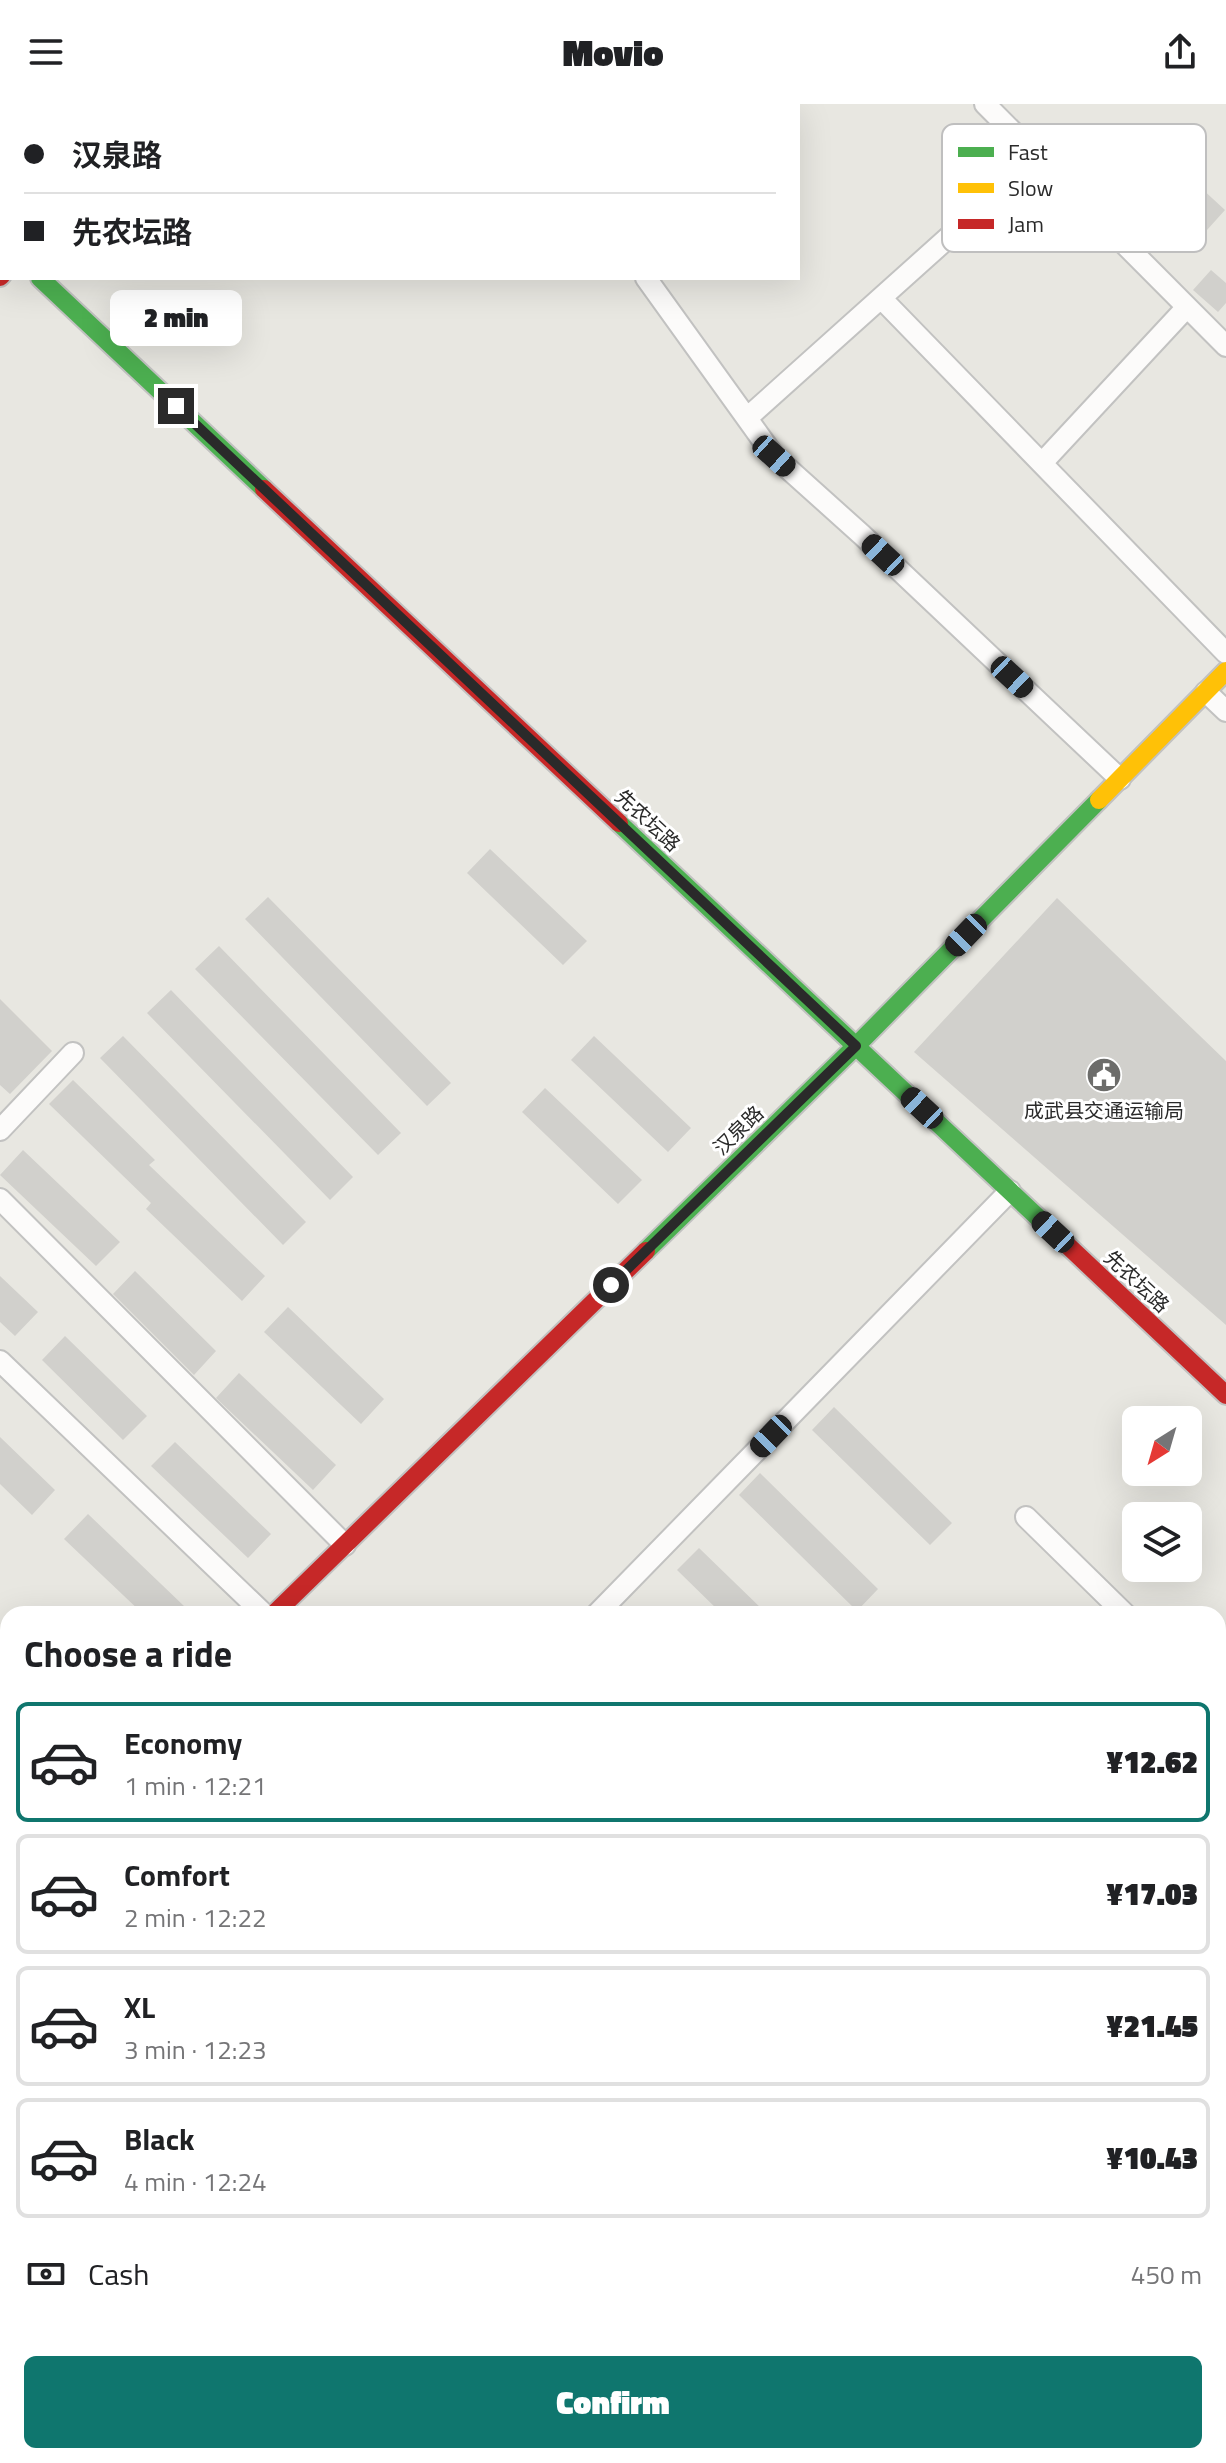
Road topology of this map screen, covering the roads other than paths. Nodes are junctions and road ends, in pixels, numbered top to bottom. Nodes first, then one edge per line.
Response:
1 (985, 104) edge
2 (1005, 124) edge
3 (942, 243) edge
4 (1132, 252) edge
5 (42, 280) edge
6 (647, 280) edge
7 (881, 298) junction
8 (1187, 307) junction
9 (1226, 346) edge
10 (747, 418) junction
11 (1042, 463) junction
12 (1226, 653) edge
13 (1226, 671) edge
14 (1206, 692) junction
15 (1226, 711) edge
16 (1120, 779) junction
17 (856, 1046) junction
18 (73, 1053) dead end
19 (0, 1130) edge
20 (1010, 1191) junction
21 (0, 1199) edge
22 (0, 1361) edge
23 (1226, 1395) edge
24 (1026, 1517) dead end
25 (345, 1545) junction
26 (256, 1606) edge
27 (282, 1606) edge
28 (605, 1606) edge
29 (1117, 1606) edge

1 - 2 street
3 - 7 street
4 - 8 street
5 - 17 street, 先农坛路
6 - 10 street
7 - 10 street
7 - 11 street
8 - 9 street
8 - 11 street
10 - 16 street
11 - 12 street
13 - 14 street, 汉泉路
14 - 15 street
14 - 16 street, 汉泉路
16 - 17 street, 汉泉路
17 - 20 street, 先农坛路
17 - 25 street, 汉泉路
18 - 19 street
20 - 23 street, 先农坛路
20 - 28 street
21 - 25 street
22 - 26 street
24 - 29 street
25 - 27 street, 汉泉路

